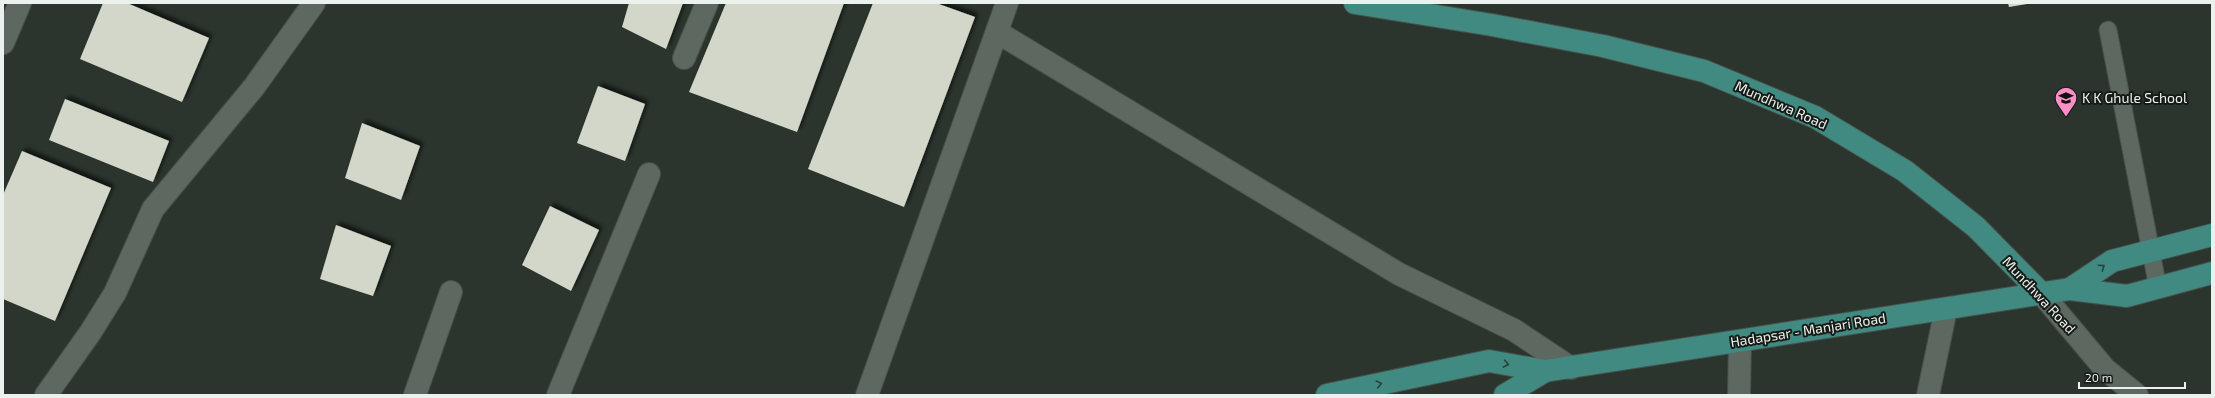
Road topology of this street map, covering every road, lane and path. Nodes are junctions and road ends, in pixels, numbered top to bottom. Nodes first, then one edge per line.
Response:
1 (20, 3) edge
2 (314, 3) edge
3 (707, 3) edge
4 (1007, 3) edge
5 (1355, 3) edge
6 (2108, 30) dead end
7 (997, 32) junction
8 (3, 43) edge
9 (684, 58) dead end
10 (649, 174) dead end
11 (2212, 236) edge
12 (2151, 251) junction
13 (2212, 273) edge
14 (2158, 288) junction
15 (2070, 289) junction
16 (451, 292) dead end
17 (2042, 294) junction
18 (1946, 309) junction
19 (1740, 341) junction
20 (1571, 368) junction
21 (1545, 371) junction
22 (46, 395) edge
23 (415, 395) edge
24 (558, 395) edge
25 (867, 395) edge
26 (1327, 395) edge
27 (1505, 395) edge
28 (1739, 395) edge
29 (1928, 395) edge
30 (2137, 395) edge

1 - 8 street
2 - 22 street
3 - 9 street
4 - 7 street
5 - 17 main road, Mundhwa Road
6 - 12 lane
7 - 20 street
7 - 25 street
10 - 24 street
11 - 12 main road, Hadapsar - Manjari Road
12 - 14 lane
15 -> 12 main road, Hadapsar - Manjari Road
13 - 14 main road, Hadapsar - Manjari Road
14 - 15 main road, Hadapsar - Manjari Road
15 - 17 main road, Hadapsar - Manjari Road
16 - 23 street
17 - 18 main road, Hadapsar - Manjari Road
17 - 30 street, Mundhwa Road
18 - 19 main road, Hadapsar - Manjari Road
18 - 29 street
19 - 20 main road, Hadapsar - Manjari Road
19 - 28 street
20 - 21 main road, Hadapsar - Manjari Road
26 -> 21 main road
21 - 27 main road

